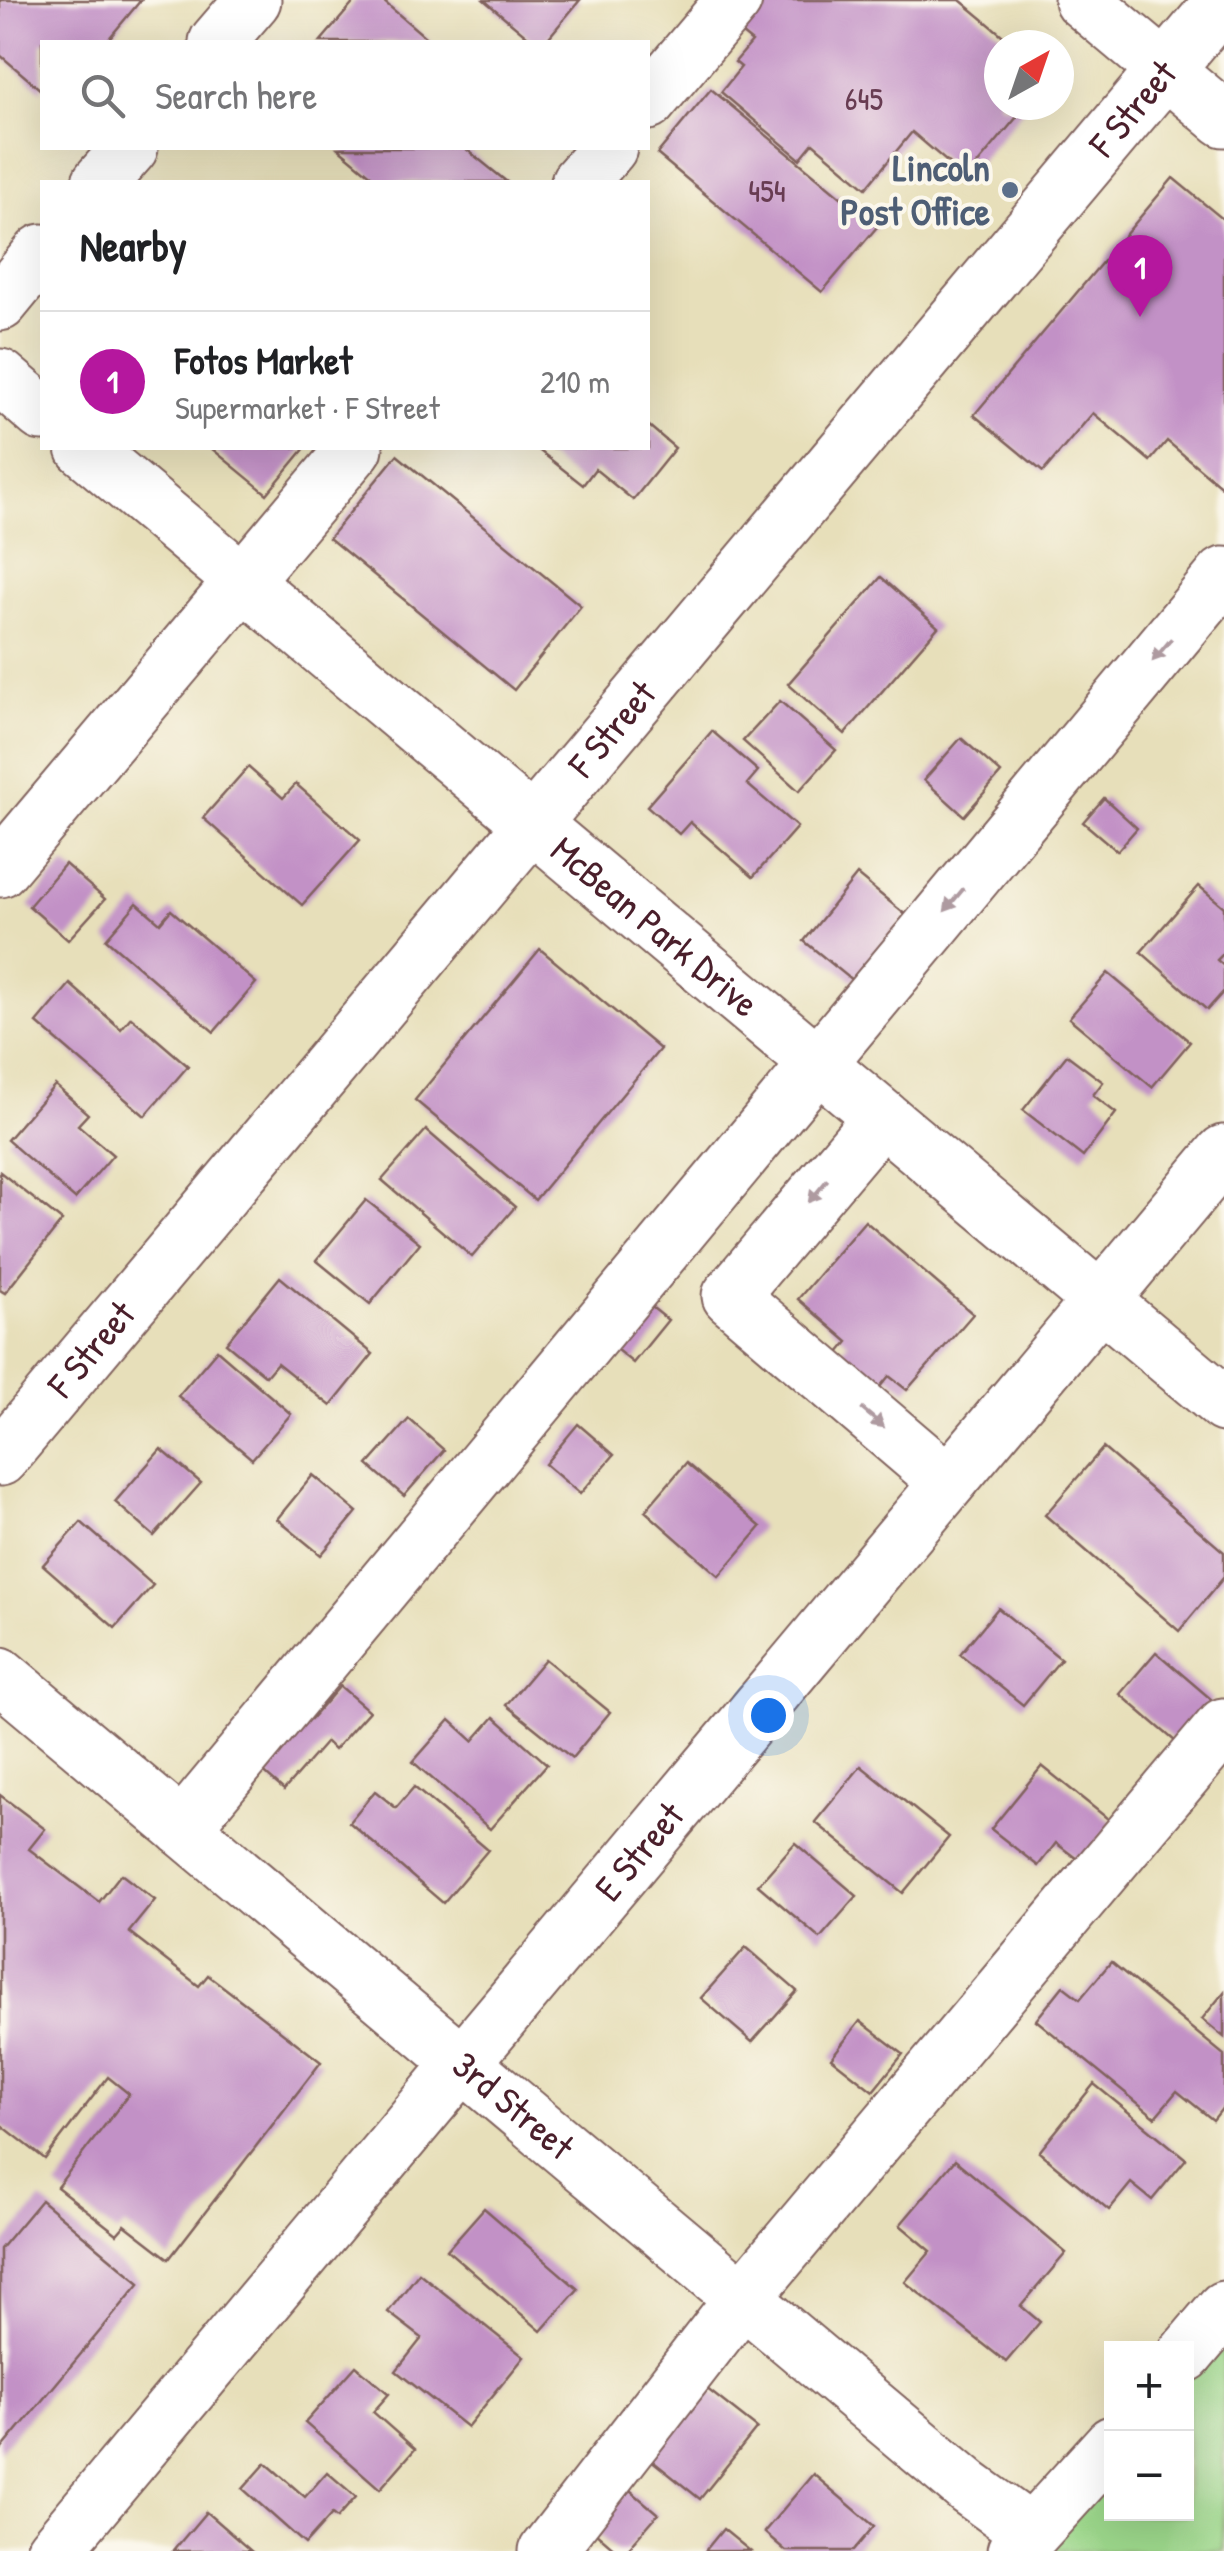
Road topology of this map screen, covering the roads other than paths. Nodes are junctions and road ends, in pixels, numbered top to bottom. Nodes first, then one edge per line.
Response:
1 (253, 0) edge
2 (734, 0) edge
3 (1082, 0) edge
4 (1224, 0) edge
5 (220, 40) edge
6 (1165, 70) junction
7 (650, 100) edge
8 (1224, 119) edge
9 (128, 150) edge
10 (607, 150) edge
11 (102, 180) edge
12 (581, 180) edge
13 (40, 254) edge
14 (0, 302) edge
15 (0, 377) edge
16 (40, 411) edge
17 (86, 450) edge
18 (353, 450) edge
19 (1224, 574) edge
20 (242, 580) junction
21 (532, 824) junction
22 (0, 869) edge
23 (818, 1064) junction
24 (881, 1116) junction
25 (1224, 1153) edge
26 (668, 1244) junction
27 (730, 1296) junction
28 (1100, 1300) junction
29 (1224, 1404) edge
30 (0, 1458) edge
31 (948, 1482) junction
32 (0, 1675) edge
33 (1224, 1726) edge
34 (182, 1828) junction
35 (462, 2063) junction
36 (743, 2298) junction
37 (1224, 2309) edge
38 (1194, 2345) edge
39 (1104, 2453) edge
40 (1022, 2542) edge
41 (54, 2551) edge
42 (548, 2551) edge

1 - 5 street
2 - 7 street
3 - 6 street
4 - 6 street, F Street
6 - 8 street
6 - 21 street, F Street
9 - 11 street
10 - 12 street
13 - 14 street
15 - 16 street
17 - 20 street, McBean Park Drive
18 - 20 street
19 -> 23 street
20 - 21 street, McBean Park Drive
20 - 22 street
21 - 23 street, McBean Park Drive
21 - 30 street, F Street
23 - 24 street, McBean Park Drive
23 - 26 street
24 -> 27 street
24 - 28 street, McBean Park Drive
25 - 28 street, E Street
26 - 27 street
26 - 34 street
27 -> 31 street
28 - 29 street, McBean Park Drive
28 - 31 street, E Street
31 - 35 street, E Street
32 - 34 street, 3rd Street
33 - 36 street
34 - 35 street, 3rd Street
35 - 36 street, 3rd Street
35 - 41 street, E Street
36 - 40 street, 3rd Street
36 - 42 street
37 - 38 street
39 - 40 street

